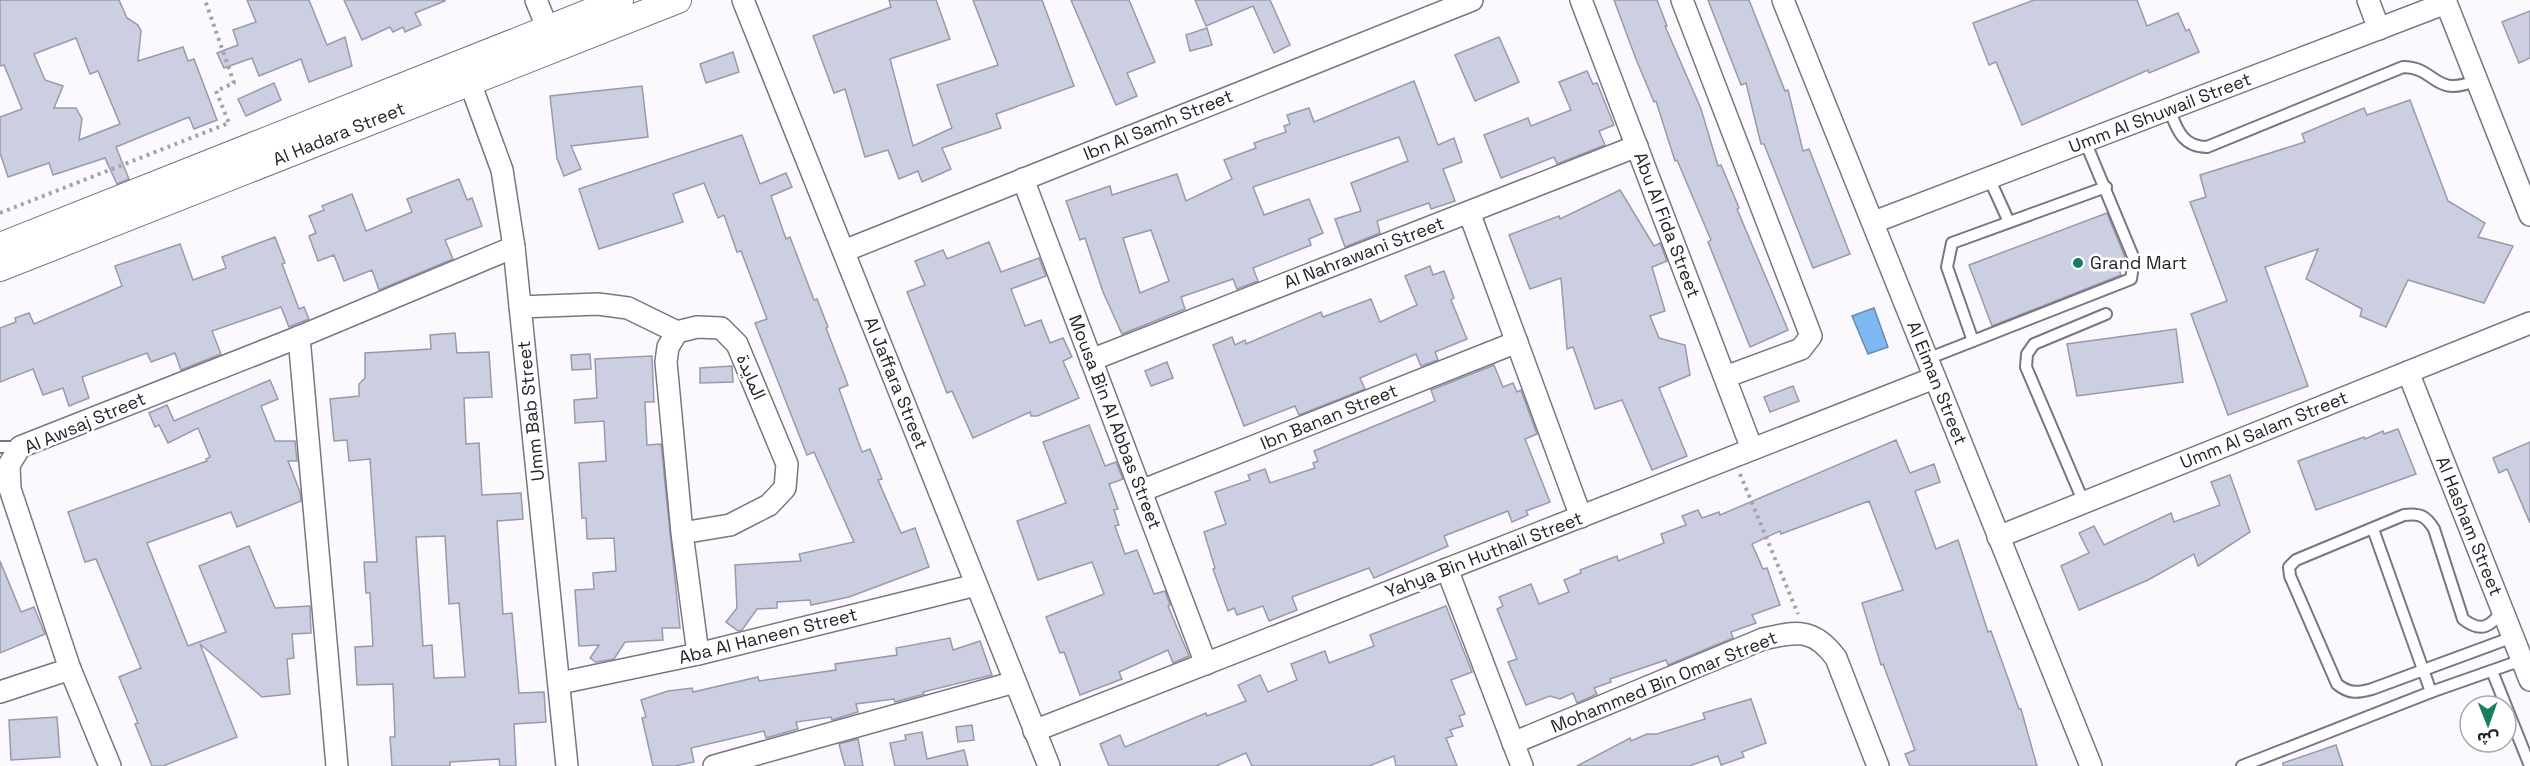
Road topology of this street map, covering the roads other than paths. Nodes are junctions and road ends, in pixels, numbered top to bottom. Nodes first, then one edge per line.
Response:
1 (536, 0) edge
2 (620, 0) edge
3 (678, 0) edge
4 (743, 0) edge
5 (1472, 0) edge
6 (1581, 0) edge
7 (1682, 0) edge
8 (1783, 0) edge
9 (2368, 0) edge
10 (2446, 2) edge
11 (2379, 29) junction
12 (552, 39) junction
13 (467, 73) junction
14 (2477, 80) junction
15 (2169, 109) junction
16 (2085, 141) junction
17 (1637, 146) junction
18 (1989, 178) junction
19 (1023, 179) junction
20 (2106, 187) junction
21 (1469, 212) junction
22 (2530, 215) edge
23 (1874, 222) junction
24 (2010, 222) junction
25 (0, 246) edge
26 (514, 247) junction
27 (844, 250) junction
28 (0, 268) edge
29 (520, 307) junction
30 (2106, 314) dead end
31 (2530, 323) edge
32 (677, 332) junction
33 (299, 337) junction
34 (1973, 341) junction
35 (1517, 342) junction
36 (1091, 360) junction
37 (1930, 368) junction
38 (2408, 372) junction
39 (1725, 377) junction
40 (10, 447) edge
41 (1743, 453) junction
42 (1141, 491) junction
43 (2084, 503) junction
44 (1581, 517) junction
45 (2373, 529) junction
46 (682, 533) junction
47 (1998, 537) junction
48 (1447, 569) junction
49 (976, 585) junction
50 (2502, 610) junction
51 (2513, 637) junction
52 (698, 654) junction
53 (1206, 664) junction
54 (70, 669) junction
55 (2423, 670) junction
56 (2526, 670) edge
57 (2492, 671) junction
58 (1015, 682) junction
59 (560, 684) junction
60 (0, 692) edge
61 (2431, 692) junction
62 (1034, 731) junction
63 (1513, 742) junction
64 (110, 766) edge
65 (337, 766) edge
66 (567, 766) edge
67 (714, 766) edge
68 (1049, 766) edge
69 (1522, 766) edge
70 (1878, 766) edge
71 (2091, 766) edge
72 (2242, 766) edge
73 (2530, 766) edge

1 - 12 street
2 - 12 street, Al Hadara Street
3 - 12 street, Al Hadara Street
4 - 27 street, Al Jaffara Street
5 - 19 street, Ibn Al Samh Street
6 - 17 street, Abu Al Fida Street
7 - 39 street
8 - 23 street, Al Eiman Street
9 - 11 street
10 - 11 street, Umm Al Shuwail Street
10 - 14 street
11 - 15 street, Umm Al Shuwail Street
12 - 13 street, Al Hadara Street
13 - 25 street, Al Hadara Street
13 - 26 street, Umm Bab Street
13 - 28 street, Al Hadara Street
14 - 15 lane
14 - 22 street
15 - 16 street, Umm Al Shuwail Street
16 - 18 street, Umm Al Shuwail Street
16 - 20 lane
17 - 21 street, Al Nahrawani Street
17 - 39 street, Abu Al Fida Street
18 - 23 street, Umm Al Shuwail Street
18 - 24 lane
19 - 27 street, Ibn Al Samh Street
19 - 36 street, Mousa Bin Al Abbas Street
20 - 24 lane
20 - 34 lane
21 - 35 street
21 - 36 street, Al Nahrawani Street
23 - 37 street, Al Eiman Street
24 - 34 lane
26 - 29 street, Umm Bab Street
26 - 33 street, Al Awsaj Street
27 - 49 street, Al Jaffara Street
29 - 32 street
29 - 59 street, Umm Bab Street
30 - 43 lane
31 - 38 street, Umm Al Salam Street
32 - 46 street
32 - 46 street, المايدة
33 - 40 street, Al Awsaj Street
33 - 65 street
34 - 37 lane
35 - 42 street, Ibn Banan Street
35 - 44 street
36 - 42 street, Mousa Bin Al Abbas Street
37 - 41 street, Yahya Bin Huthail Street
37 - 47 street, Al Eiman Street
38 - 43 street, Umm Al Salam Street
38 - 50 street, Al Hasham Street
39 - 41 street, Abu Al Fida Street
40 - 54 street, Al Awsaj Street
41 - 44 street, Yahya Bin Huthail Street
42 - 53 street, Mousa Bin Al Abbas Street
43 - 47 street, Umm Al Salam Street
44 - 48 street, Yahya Bin Huthail Street
45 - 50 lane
45 - 55 lane
45 - 55 lane
46 - 52 street
47 - 71 street, Al Eiman Street
48 - 53 street, Yahya Bin Huthail Street
48 - 63 street
49 - 52 street, Aba Al Haneen Street
49 - 58 street, Al Jaffara Street
50 - 51 street, Al Hasham Street
51 - 55 lane
51 - 56 street, Al Hasham Street
52 - 59 street, Aba Al Haneen Street
53 - 62 street, Yahya Bin Huthail Street
54 - 60 street
54 - 64 street, Al Awsaj Street
55 - 61 lane
56 - 57 lane
57 - 61 lane
57 - 73 lane
58 - 62 street, Al Jaffara Street
58 - 67 street
59 - 66 street, Umm Bab Street
61 - 72 lane
62 - 68 street, Al Jaffara Street
63 - 69 street
63 - 70 street, Mohammed Bin Omar Street

